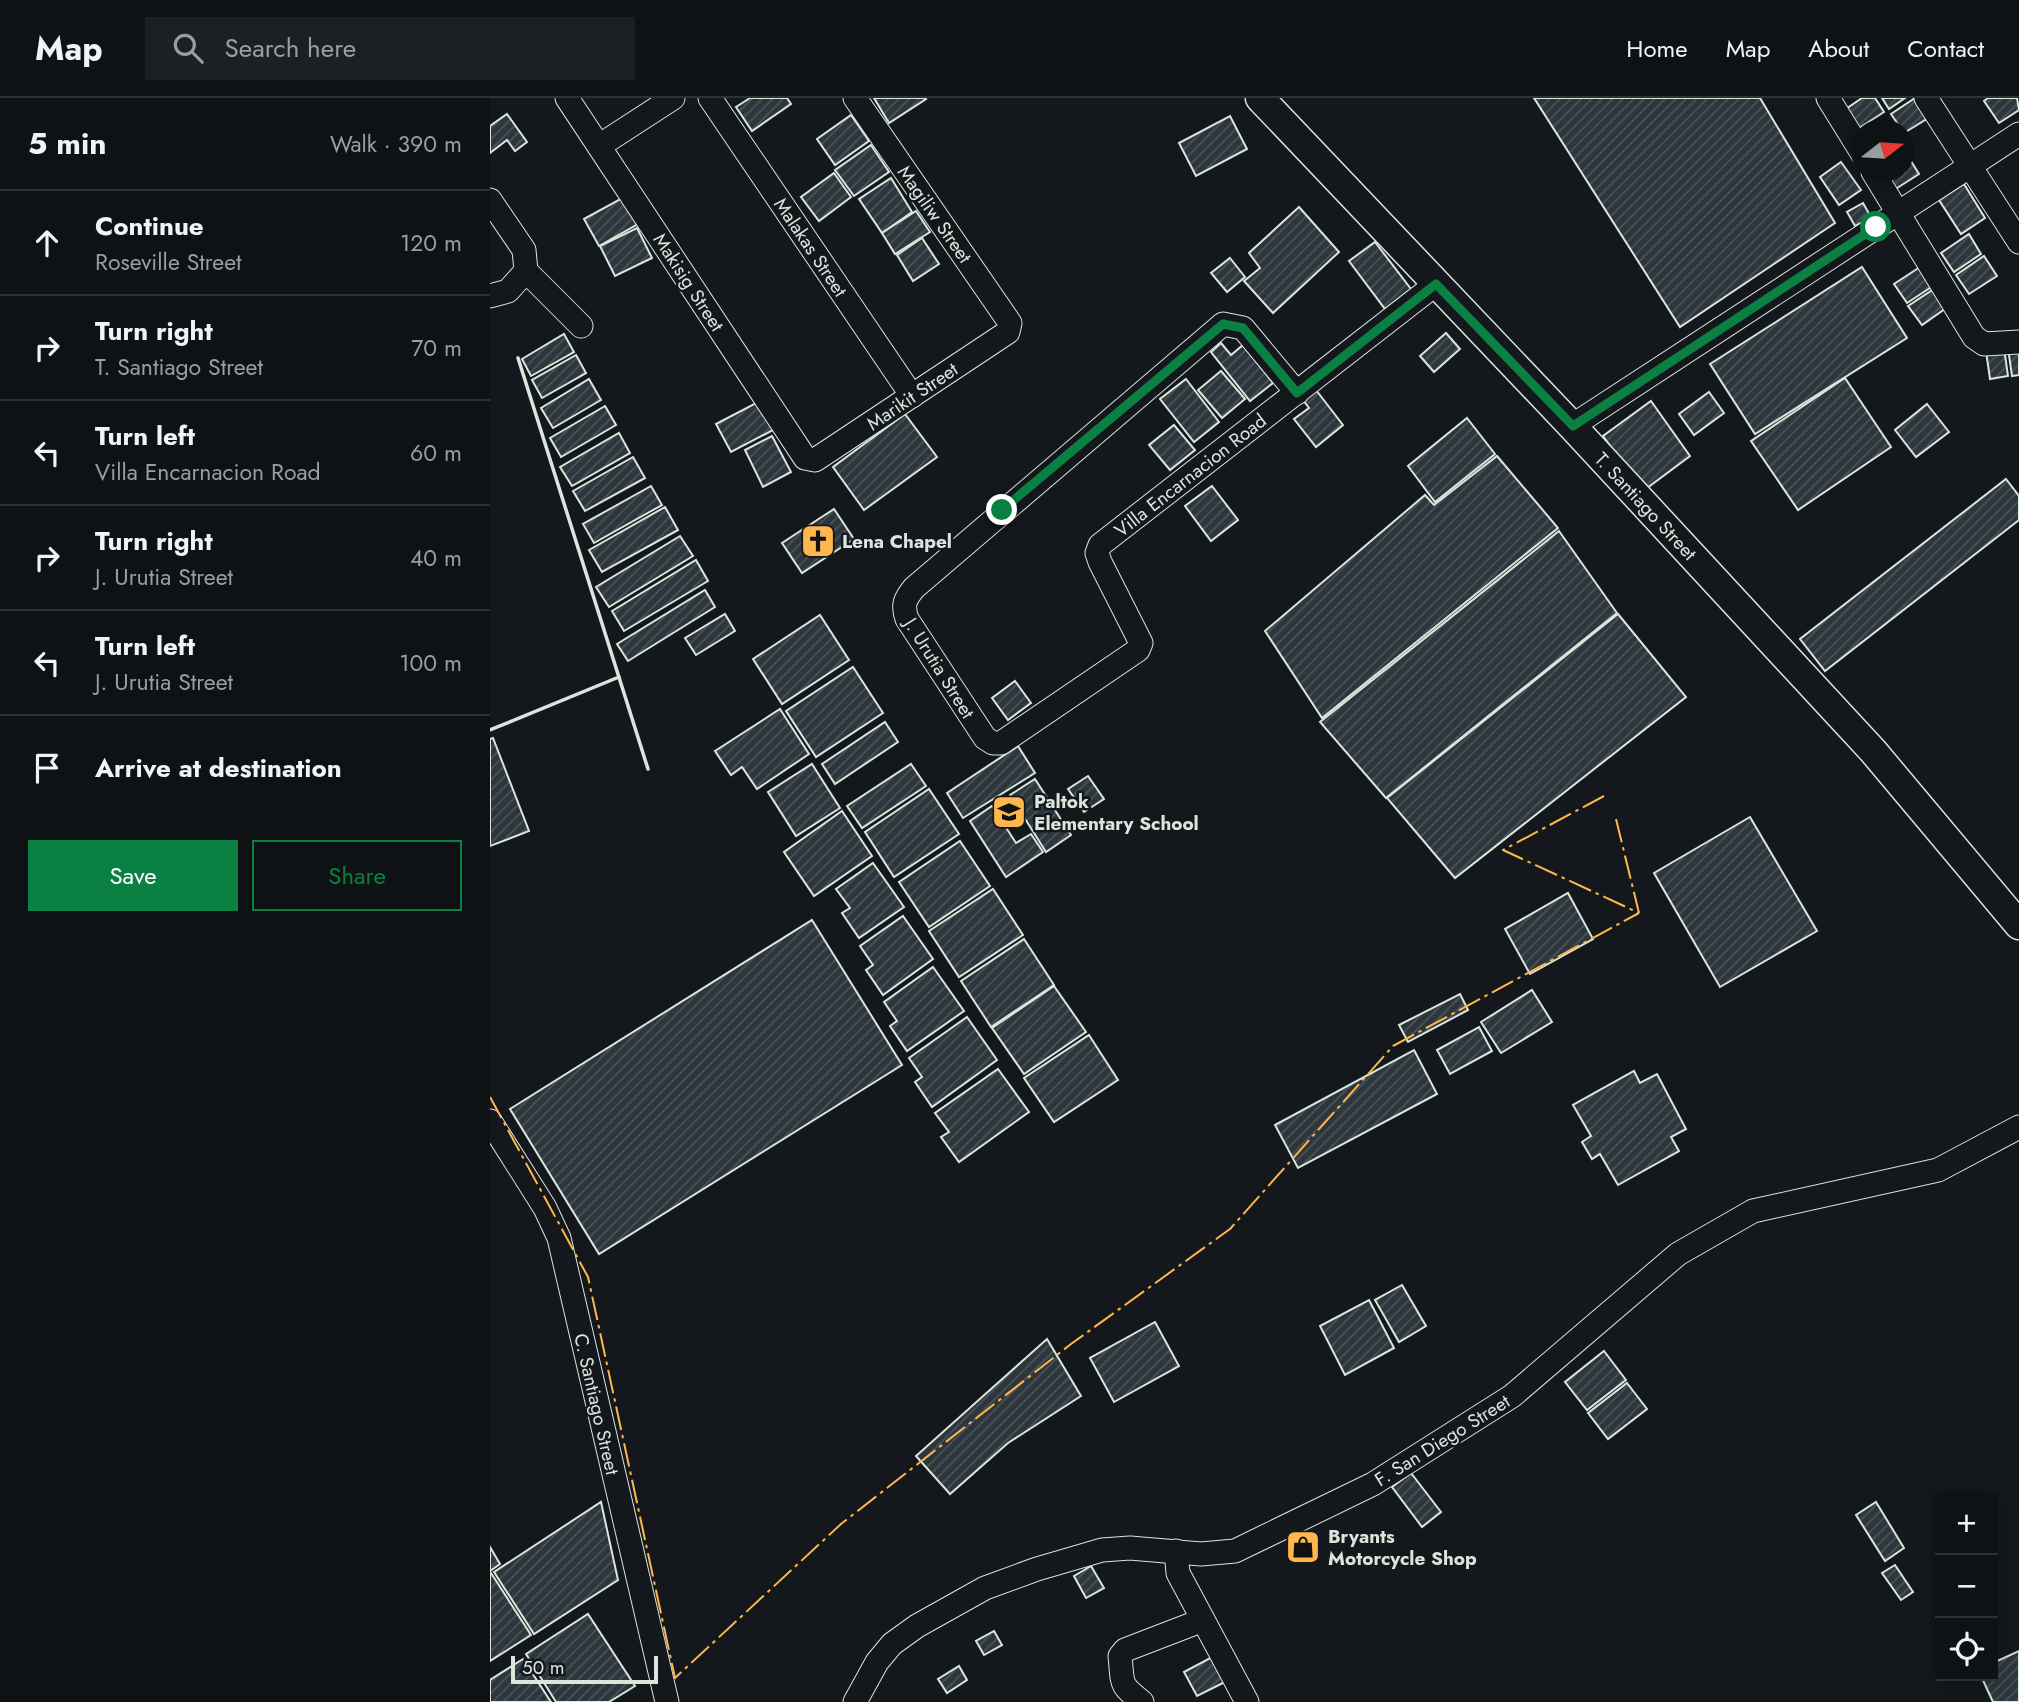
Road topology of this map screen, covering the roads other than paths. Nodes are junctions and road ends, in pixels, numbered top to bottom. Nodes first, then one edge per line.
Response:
1 (567, 98) edge
2 (673, 98) edge
3 (710, 98) edge
4 (855, 98) edge
5 (1260, 98) edge
6 (1828, 98) edge
7 (1926, 98) edge
8 (2019, 134) edge
9 (1851, 136) edge
10 (599, 146) junction
11 (1969, 166) junction
12 (1879, 182) edge
13 (490, 200) edge
14 (1899, 213) junction
15 (2019, 242) edge
16 (526, 271) junction
17 (1436, 284) junction
18 (490, 296) edge
19 (581, 326) dead end
20 (1008, 331) joint
21 (2019, 342) edge
22 (1297, 393) junction
23 (912, 396) junction
24 (1573, 426) junction
25 (815, 460) joint
26 (1001, 743) joint
27 (2019, 926) edge
28 (490, 1121) edge
29 (2019, 1127) edge
30 (1176, 1551) junction
31 (1203, 1619) junction
32 (667, 1702) edge
33 (855, 1702) edge
34 (1142, 1702) edge
35 (1247, 1702) edge

1 - 10 street, Makisig Street
2 - 10 street
3 - 23 street, Malakas Street
4 - 20 street, Magiliw Street
5 - 17 main road, T. Santiago Street
6 - 9 street
7 - 11 street
8 - 11 street
10 - 25 street, Makisig Street
11 - 14 street
11 - 15 street
12 - 14 street
13 - 16 street
14 - 21 street
14 - 24 street
16 - 18 street
16 - 19 street
17 - 22 street, Villa Encarnacion Road
17 - 24 main road, T. Santiago Street
20 - 23 street, Marikit Street
22 - 26 street, Villa Encarnacion Road
22 - 26 street, J. Urutia Street
23 - 25 street, Marikit Street
24 - 27 main road, T. Santiago Street
28 - 32 street, C. Santiago Street
29 - 30 street, F. San Diego Street
30 - 31 street
30 - 33 street, F. San Diego Street
31 - 34 street
31 - 35 street

